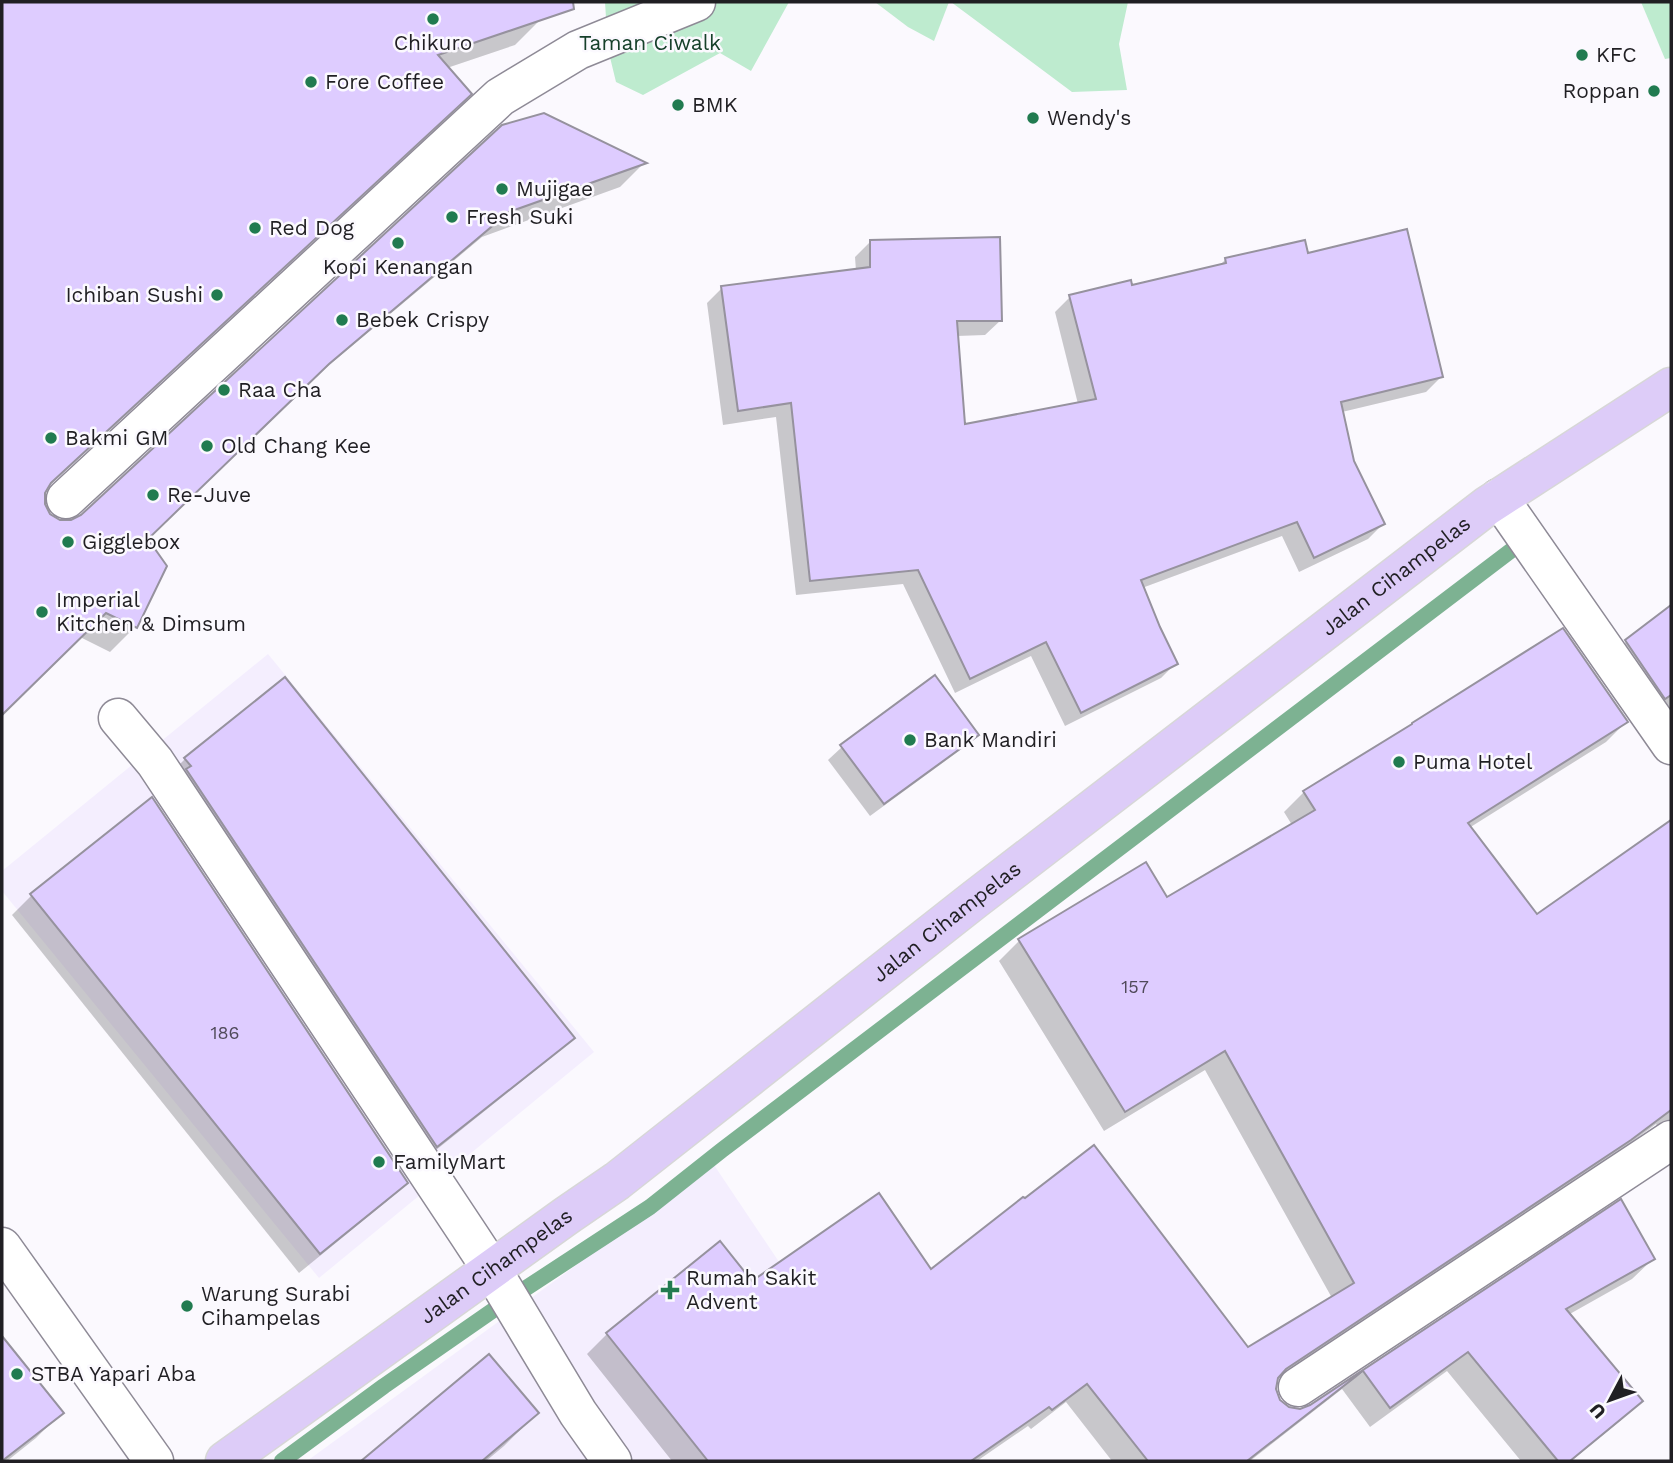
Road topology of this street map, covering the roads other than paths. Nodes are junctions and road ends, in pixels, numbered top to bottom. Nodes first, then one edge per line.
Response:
1 (696, 2) edge
2 (1667, 398) edge
3 (1499, 498) junction
4 (66, 499) dead end
5 (118, 718) dead end
6 (1671, 745) edge
7 (1671, 1140) edge
8 (2, 1247) edge
9 (492, 1270) junction
10 (1298, 1387) dead end
11 (600, 1457) edge
12 (154, 1461) edge
13 (225, 1461) edge

1 - 4 street
2 - 3 main road, Jalan Cihampelas
3 - 6 street
3 - 9 main road, Jalan Cihampelas
5 - 9 street
7 - 10 street
8 - 12 street
9 - 11 street
9 - 13 main road, Jalan Cihampelas

